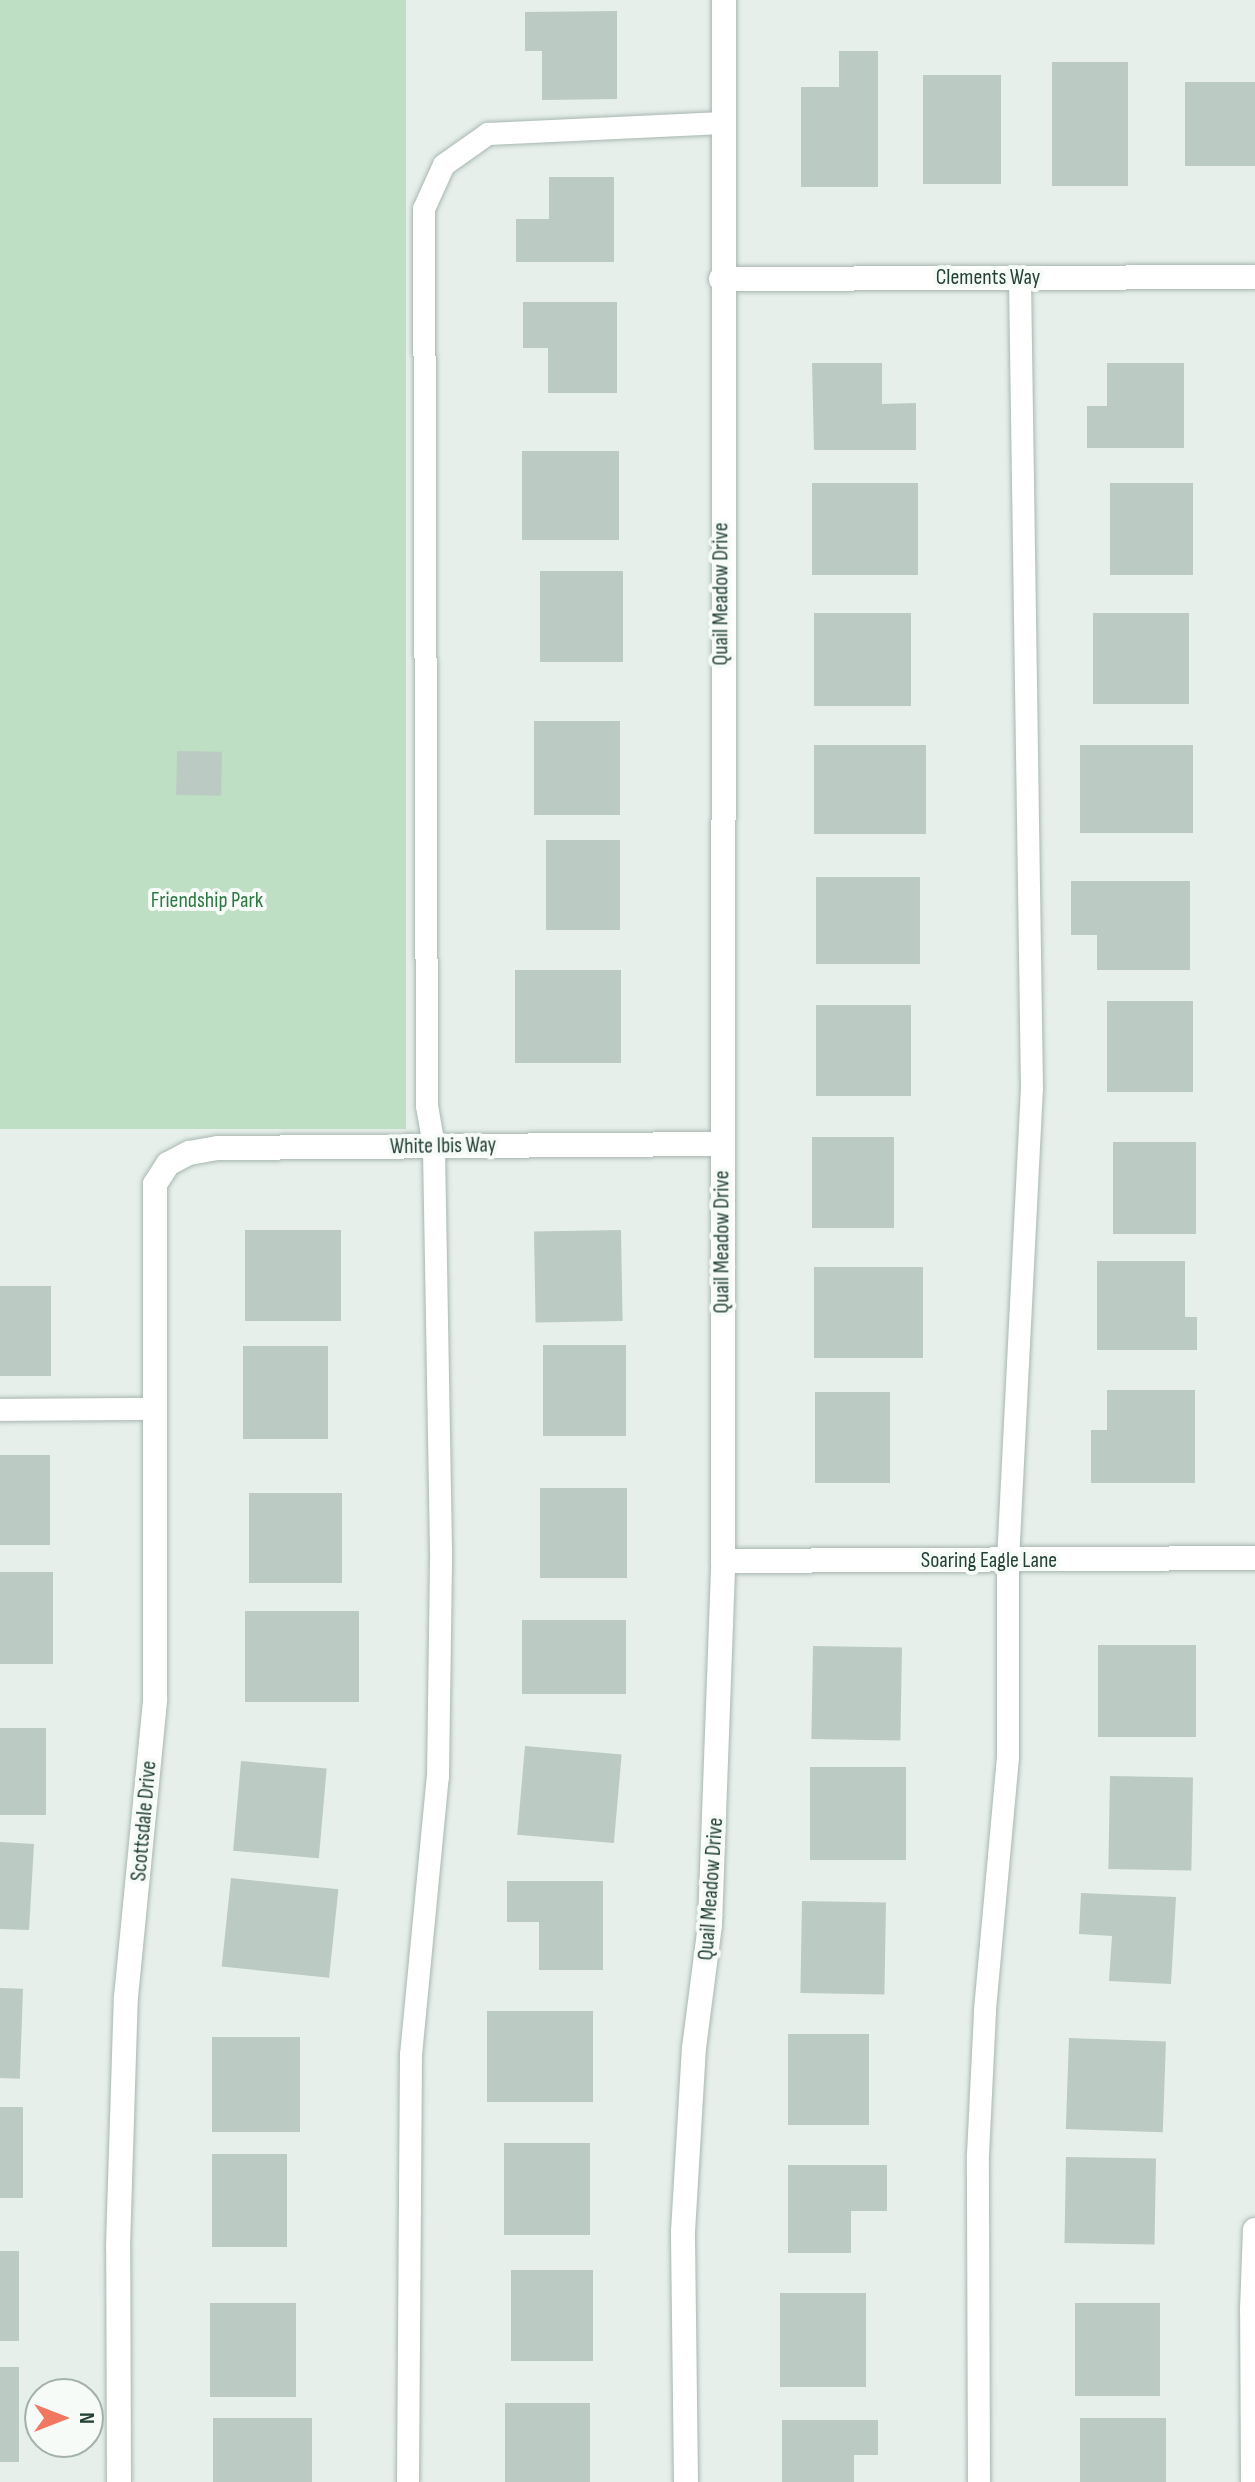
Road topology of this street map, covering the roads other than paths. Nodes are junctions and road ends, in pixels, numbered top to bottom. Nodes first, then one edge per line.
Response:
1 (724, 0) edge
2 (723, 123) junction
3 (1255, 277) edge
4 (1020, 278) junction
5 (721, 279) junction
6 (721, 1144) junction
7 (434, 1146) junction
8 (168, 1164) joint
9 (153, 1409) junction
10 (0, 1410) edge
11 (1255, 1558) edge
12 (723, 1561) junction
13 (1008, 1561) junction
14 (1255, 2230) edge
15 (119, 2482) edge
16 (408, 2482) edge
17 (686, 2482) edge
18 (979, 2482) edge
19 (1253, 2482) edge

1 - 2 street, Quail Meadow Drive
2 - 5 street, Quail Meadow Drive
2 - 7 lane
3 - 4 street, Clements Way
4 - 5 street, Clements Way
4 - 13 lane
5 - 6 street, Quail Meadow Drive
6 - 7 street, White Ibis Way
6 - 12 street, Quail Meadow Drive
7 - 8 street, White Ibis Way
7 - 16 lane
8 - 9 street, Scottsdale Drive
9 - 10 lane
9 - 15 street, Scottsdale Drive
11 - 13 street, Soaring Eagle Lane
12 - 13 street, Soaring Eagle Lane
12 - 17 street, Quail Meadow Drive
13 - 18 lane
14 - 19 street

